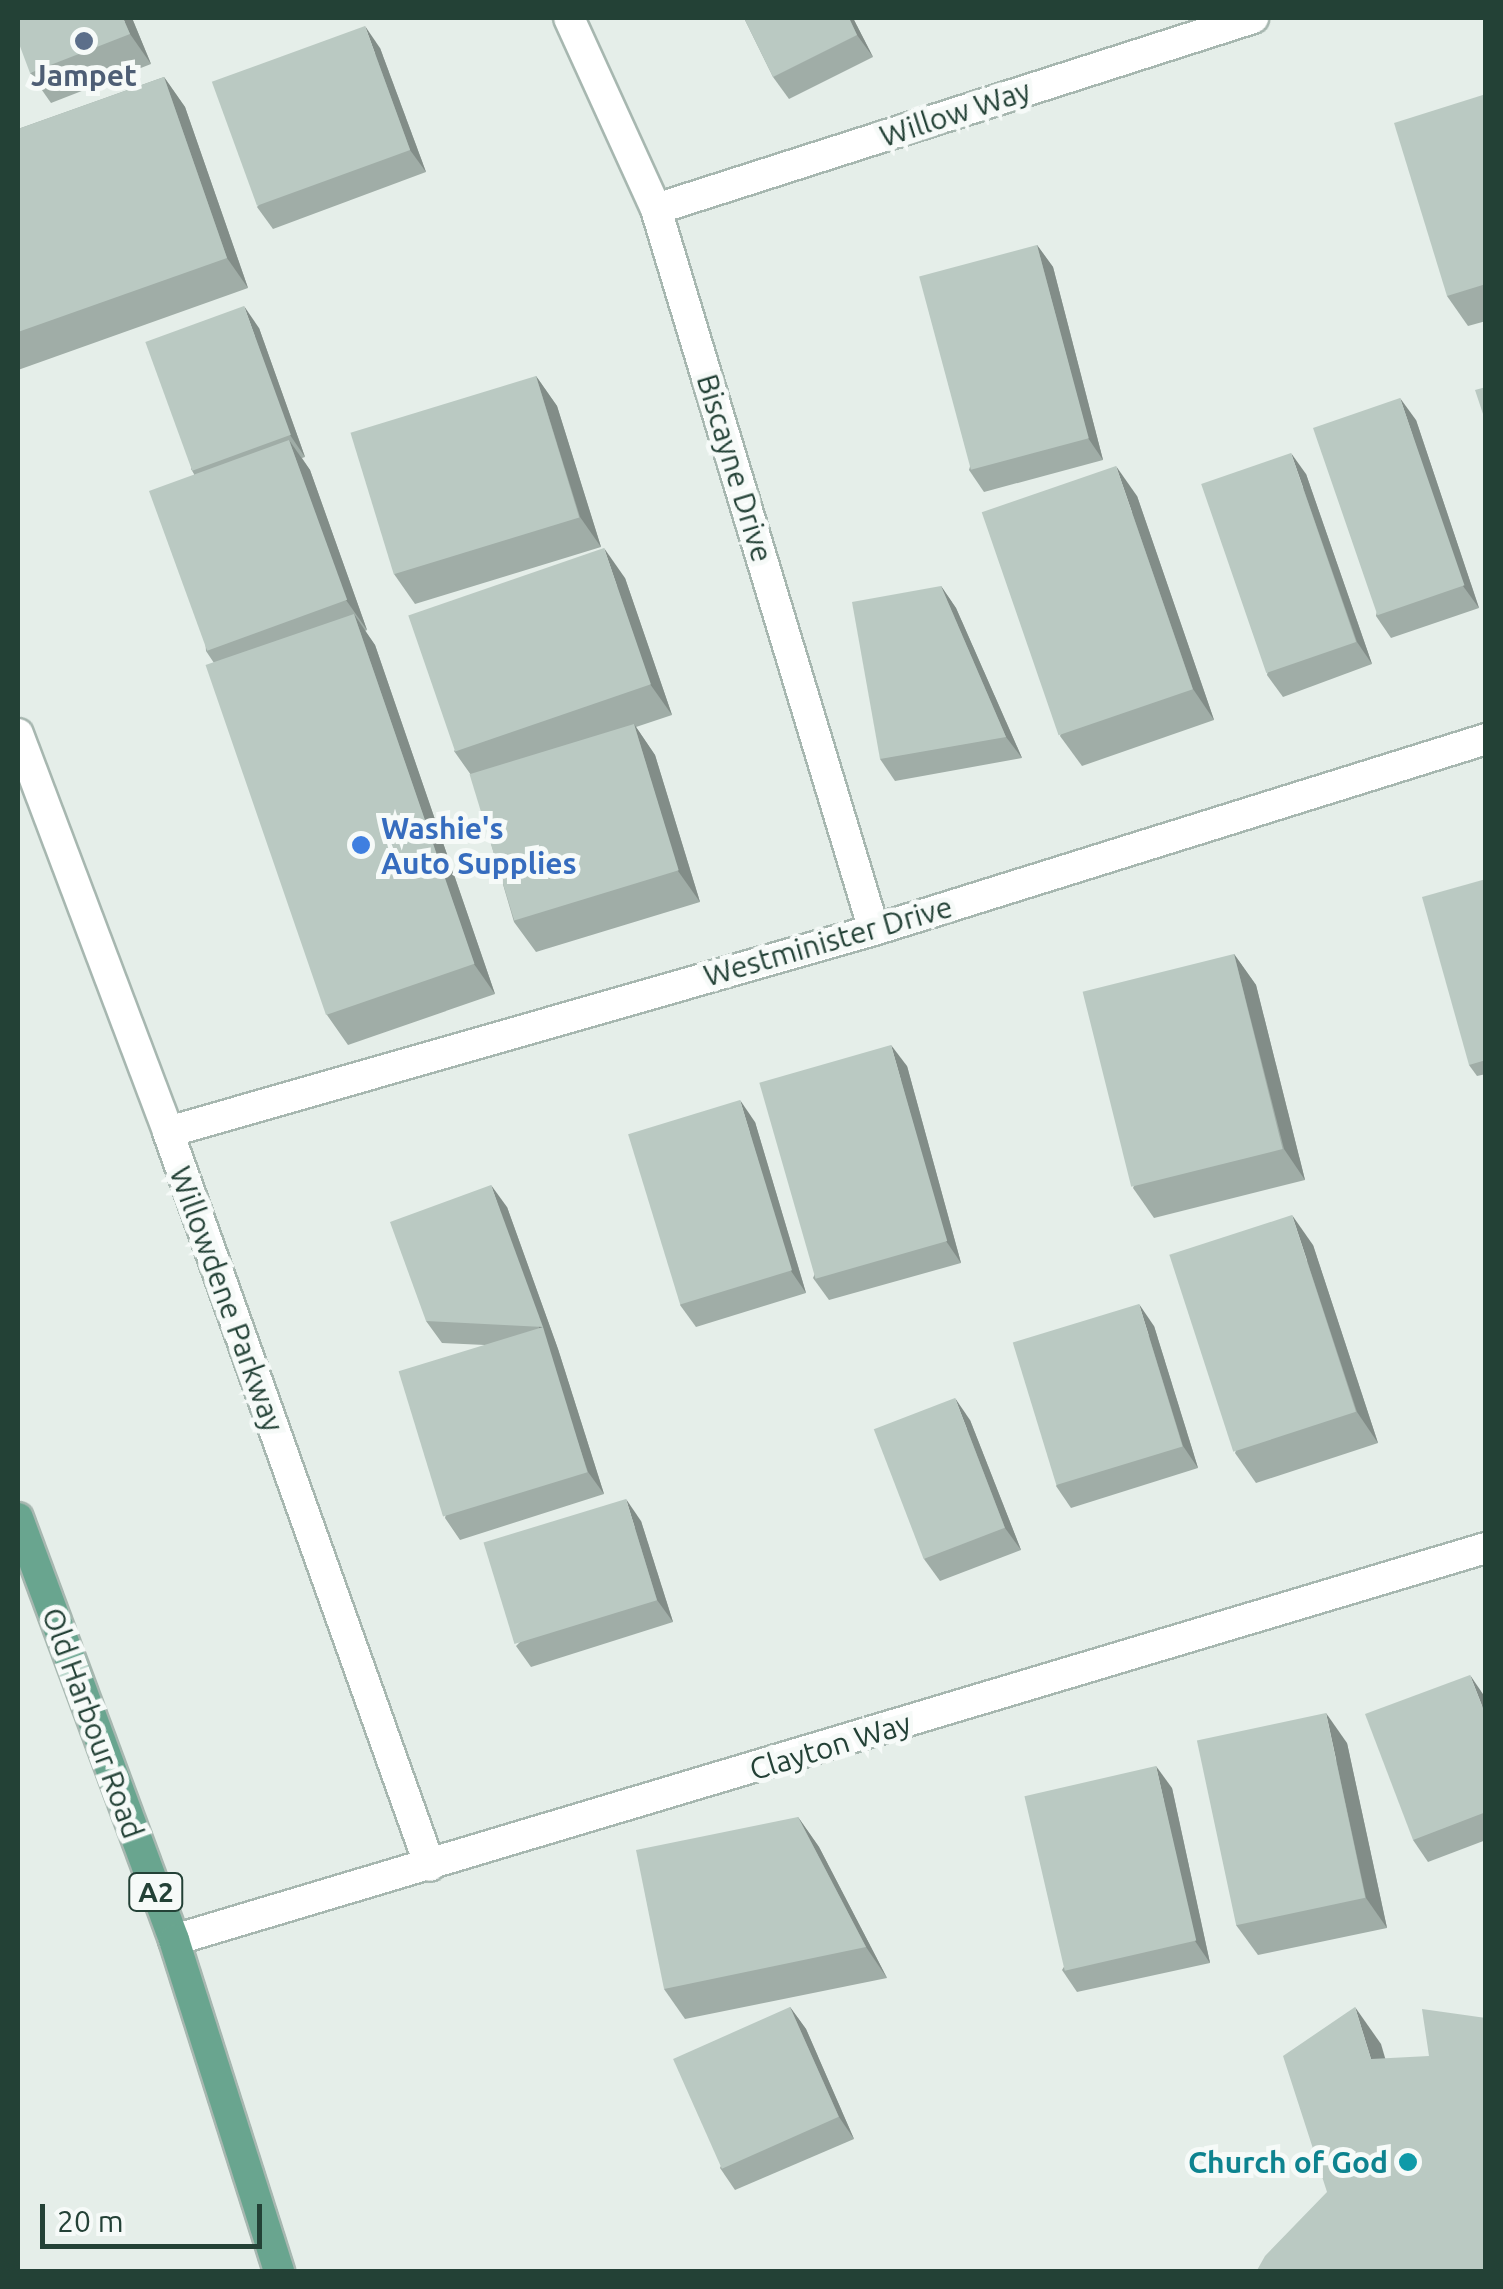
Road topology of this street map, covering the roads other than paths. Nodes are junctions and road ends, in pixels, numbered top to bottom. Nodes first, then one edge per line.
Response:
1 (568, 18) edge
2 (1253, 18) edge
3 (656, 209) junction
4 (18, 734) edge
5 (1486, 739) edge
6 (874, 930) junction
7 (168, 1132) junction
8 (18, 1518) edge
9 (1486, 1548) edge
10 (430, 1866) junction
11 (174, 1940) junction
12 (279, 2272) edge

1 - 3 street, Biscayne Drive
2 - 3 street, Willow Way
3 - 6 street, Biscayne Drive
4 - 7 street, Willowdene Parkway
5 - 6 street, Westminister Drive
6 - 7 street, Westminister Drive
7 - 10 street, Willowdene Parkway
8 - 11 main road, Old Harbour Road / A2
9 - 10 street, Clayton Way
10 - 11 street, Clayton Way
11 - 12 main road, Old Harbour Road / A2

